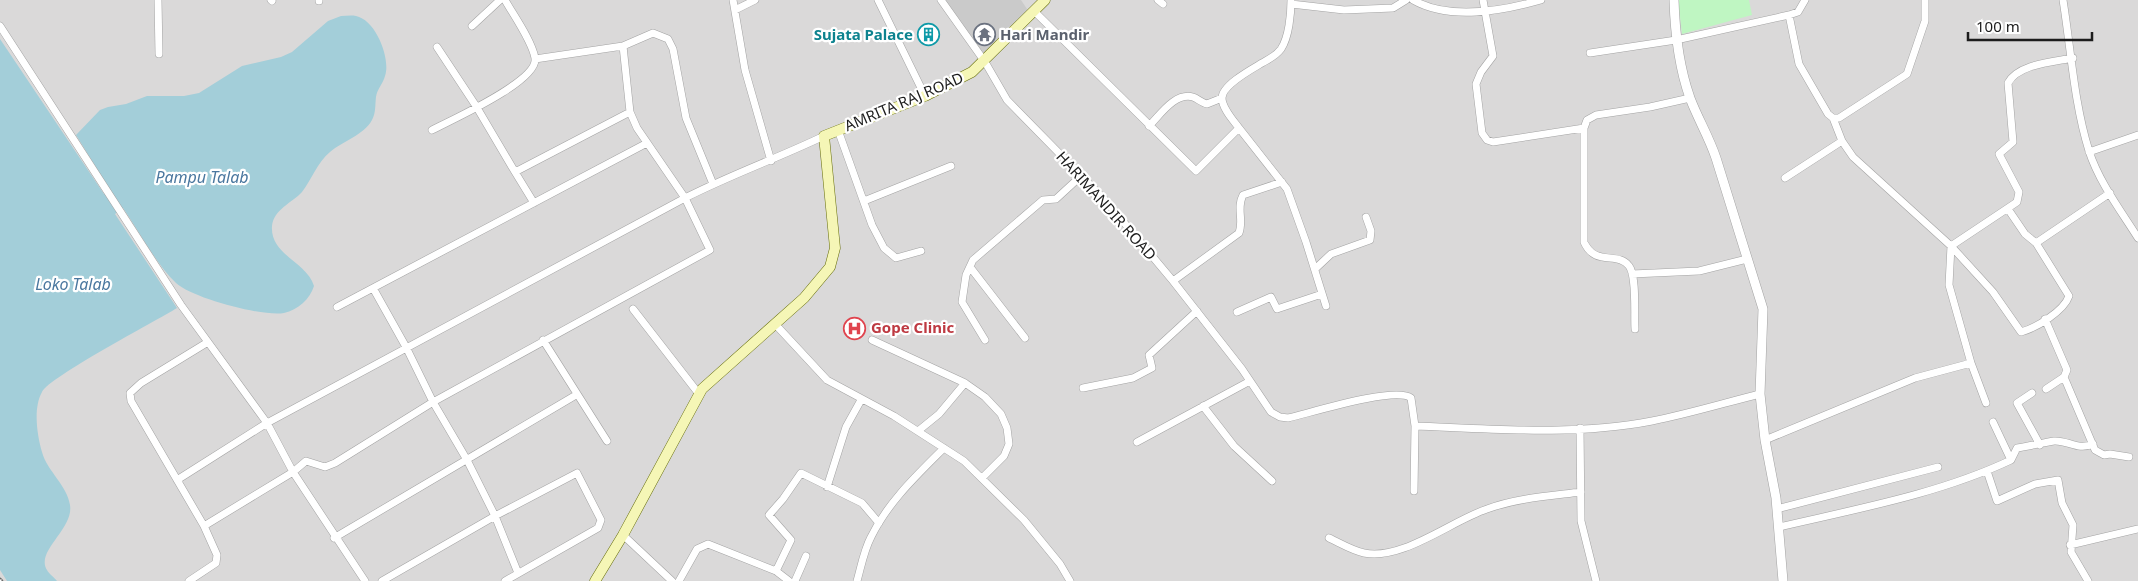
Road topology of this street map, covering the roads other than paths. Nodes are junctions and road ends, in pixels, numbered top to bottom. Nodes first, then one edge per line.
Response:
1 (158, 0) edge
2 (500, 0) edge
3 (505, 0) edge
4 (733, 0) edge
5 (755, 0) edge
6 (878, 0) edge
7 (941, 0) edge
8 (1045, 0) edge
9 (1406, 0) edge
10 (1413, 0) edge
11 (1483, 0) edge
12 (1541, 0) edge
13 (1674, 0) edge
14 (1805, 0) edge
15 (1925, 0) edge
16 (2063, 0) edge
17 (1291, 2) edge
18 (735, 10) junction
19 (1484, 11) junction
20 (1035, 12) junction
21 (1789, 16) junction
22 (0, 26) edge
23 (472, 26) dead end
24 (1676, 40) junction
25 (623, 46) junction
26 (437, 47) dead end
27 (1590, 53) dead end
28 (159, 54) dead end
29 (2073, 58) junction
30 (535, 59) junction
31 (984, 62) junction
32 (925, 96) junction
33 (1222, 98) junction
34 (1690, 98) junction
35 (476, 106) junction
36 (630, 112) junction
37 (1833, 118) junction
38 (1149, 126) junction
39 (1239, 128) junction
40 (1584, 128) junction
41 (432, 130) dead end
42 (838, 130) junction
43 (2138, 135) edge
44 (824, 136) junction
45 (1842, 141) junction
46 (647, 143) junction
47 (2090, 152) junction
48 (771, 161) junction
49 (951, 166) dead end
50 (515, 172) junction
51 (1081, 176) junction
52 (1785, 178) dead end
53 (1282, 182) junction
54 (713, 184) junction
55 (2110, 193) junction
56 (685, 198) junction
57 (864, 201) junction
58 (534, 203) junction
59 (2008, 209) junction
60 (1366, 217) dead end
61 (2138, 238) edge
62 (2036, 243) junction
63 (1951, 246) junction
64 (921, 251) dead end
65 (1747, 259) junction
66 (970, 267) junction
67 (1315, 269) junction
68 (1632, 274) junction
69 (1173, 281) junction
70 (372, 288) junction
71 (1322, 294) junction
72 (1326, 306) dead end
73 (337, 307) dead end
74 (633, 309) dead end
75 (1197, 311) junction
76 (1237, 312) dead end
77 (2045, 319) junction
78 (775, 324) junction
79 (1635, 329) dead end
80 (1025, 338) dead end
81 (543, 340) junction
82 (872, 340) dead end
83 (985, 340) dead end
84 (208, 342) junction
85 (406, 347) junction
86 (1971, 362) junction
87 (2064, 377) junction
88 (1250, 380) junction
89 (965, 383) junction
90 (1083, 388) dead end
91 (2046, 389) dead end
92 (699, 394) junction
93 (1760, 394) junction
94 (2032, 394) dead end
95 (576, 395) junction
96 (861, 400) junction
97 (433, 402) junction
98 (1986, 403) dead end
99 (1203, 406) junction
100 (1993, 422) dead end
101 (267, 423) junction
102 (1415, 426) junction
103 (1580, 428) junction
104 (918, 431) junction
105 (1765, 440) junction
106 (607, 442) dead end
107 (1137, 442) dead end
108 (2093, 444) junction
109 (2040, 445) junction
110 (944, 448) junction
111 (2129, 457) dead end
112 (466, 460) junction
113 (2011, 460) junction
114 (1938, 467) dead end
115 (1987, 471) junction
116 (293, 472) junction
117 (982, 478) junction
118 (177, 480) junction
119 (1272, 481) dead end
120 (827, 487) junction
121 (1414, 491) dead end
122 (1581, 492) junction
123 (1777, 509) junction
124 (495, 516) junction
125 (879, 523) junction
126 (204, 526) junction
127 (1779, 527) junction
128 (2138, 529) edge
129 (623, 535) junction
130 (334, 538) junction
131 (1329, 538) dead end
132 (2070, 545) junction
133 (806, 556) dead end
134 (776, 571) junction
135 (518, 574) junction
136 (190, 581) edge
137 (365, 581) edge
138 (382, 581) edge
139 (505, 581) edge
140 (594, 581) edge
141 (672, 581) edge
142 (680, 581) edge
143 (789, 581) edge
144 (795, 581) edge
145 (857, 581) edge
146 (1070, 581) edge
147 (1596, 581) edge
148 (1783, 581) edge
149 (2088, 581) edge

1 - 28 street
2 - 23 street
3 - 30 street
4 - 18 street
5 - 18 street
6 - 32 street
7 - 31 street, HARIMANDIR ROAD
8 - 20 main road, AMRITA RAJ ROAD
9 - 17 street
10 - 19 street
11 - 19 street
12 - 19 street
13 - 24 street
14 - 21 street
15 - 37 street
16 - 29 street
17 - 33 street
18 - 48 street
19 - 40 street
20 - 31 main road, AMRITA RAJ ROAD
20 - 38 street
21 - 24 street
21 - 37 street
22 - 84 street
24 - 27 street
24 - 34 street
25 - 30 street
25 - 36 street
25 - 54 street
26 - 35 street
29 - 47 street
29 - 59 street
30 - 35 street
31 - 32 main road, AMRITA RAJ ROAD
31 - 51 street, HARIMANDIR ROAD
32 - 42 main road, AMRITA RAJ ROAD
33 - 38 street
33 - 39 street
34 - 40 street
34 - 65 street
35 - 41 street
35 - 50 street
36 - 46 street
36 - 50 street
37 - 45 street
38 - 39 street
39 - 53 street
40 - 68 street
42 - 44 main road, AMRITA RAJ ROAD
42 - 57 street
43 - 47 street
44 - 48 street
44 - 78 main road
45 - 52 street
45 - 63 street
46 - 56 street
46 - 58 street
47 - 55 street
48 - 54 street
49 - 57 street
50 - 58 street
51 - 66 street
51 - 69 street, HARIMANDIR ROAD
53 - 67 street
53 - 69 street
54 - 56 street
55 - 61 street
55 - 62 street
56 - 81 street
56 - 85 street
57 - 64 street
58 - 70 street
59 - 62 street
59 - 63 street
60 - 67 street
62 - 77 street
63 - 77 street
63 - 86 street
65 - 68 street
65 - 93 street
66 - 80 street
66 - 83 street
67 - 71 street
68 - 79 street
69 - 75 street, HARIMANDIR ROAD
70 - 73 street
70 - 85 street
71 - 72 street
71 - 76 street
74 - 92 street
75 - 88 street, HARIMANDIR ROAD
75 - 90 street
77 - 87 street
78 - 92 main road
78 - 96 street
81 - 95 street
81 - 97 street
82 - 89 street
84 - 101 street
84 - 118 street
85 - 97 street
85 - 101 street
86 - 98 street
86 - 105 street
87 - 91 street
87 - 108 street
88 - 99 street
88 - 102 street, HARIMANDIR ROAD
89 - 104 street
89 - 117 street
92 - 129 main road
93 - 103 street
93 - 105 street
94 - 109 street
95 - 106 street
95 - 112 street
96 - 104 street
96 - 120 street
97 - 112 street
97 - 116 street
99 - 107 street
99 - 119 street
100 - 113 street
101 - 116 street
101 - 118 street
102 - 103 street
102 - 121 street
103 - 122 street
104 - 110 street
105 - 123 street
108 - 109 street
108 - 111 street
109 - 113 street
110 - 117 street
110 - 125 street
112 - 124 street
112 - 130 street
113 - 115 street
114 - 123 street
115 - 127 street
115 - 132 street
116 - 126 street
116 - 130 street
117 - 146 street
118 - 126 street
120 - 125 street
120 - 134 street
122 - 131 street
122 - 147 street
123 - 127 street
124 - 135 street
124 - 135 street
124 - 138 street
125 - 145 street
126 - 136 street
127 - 148 street
128 - 132 street
129 - 140 main road
129 - 141 street
130 - 137 street
132 - 149 street
133 - 144 street
134 - 142 street
134 - 143 street
135 - 139 street

